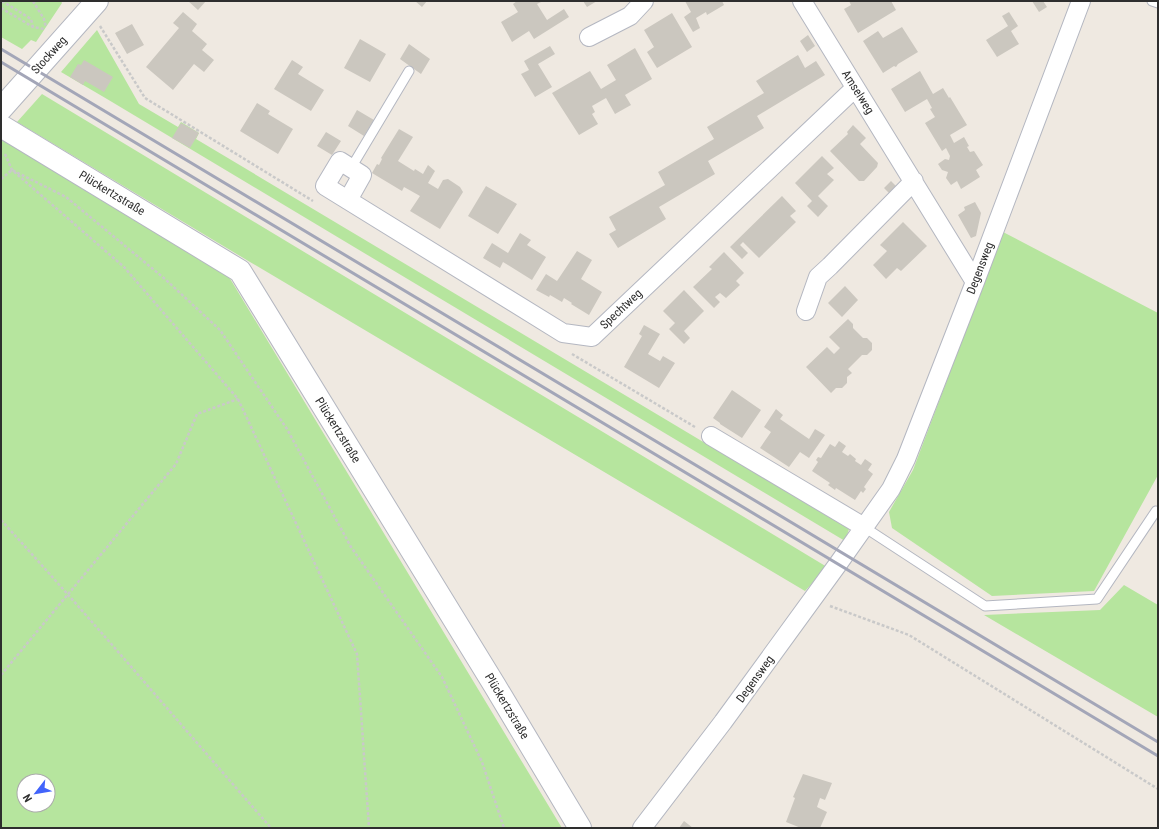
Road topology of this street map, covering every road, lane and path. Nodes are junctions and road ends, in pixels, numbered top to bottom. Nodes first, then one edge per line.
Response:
1 (2, 1) edge
2 (33, 1) edge
3 (644, 1) edge
4 (802, 1) edge
5 (1080, 1) edge
6 (1152, 1) edge
7 (90, 4) edge
8 (1158, 4) edge
9 (1, 8) edge
10 (33, 27) junction
11 (589, 38) dead end
12 (409, 71) dead end
13 (855, 88) junction
14 (1, 109) edge
15 (1, 126) edge
16 (4, 150) dead end
17 (351, 168) junction
18 (12, 170) junction
19 (1, 179) edge
20 (914, 182) junction
21 (348, 200) junction
22 (975, 282) junction
23 (806, 311) dead end
24 (238, 399) junction
25 (711, 436) dead end
26 (1156, 511) dead end
27 (1, 520) edge
28 (864, 527) junction
29 (68, 594) junction
30 (813, 600) junction
31 (1, 675) edge
32 (1158, 789) edge
33 (271, 828) edge
34 (370, 828) edge
35 (504, 828) edge
36 (580, 828) edge
37 (642, 828) edge

1 - 10 path
2 - 10 path
3 - 11 street
4 - 13 street, Amselweg
5 - 22 street, Degensweg
6 - 8 lane
7 - 14 street, Stockweg
9 - 10 path
12 - 17 lane
13 - 20 street, Amselweg
13 - 21 street, Spechtweg
15 - 36 street, Plückertzstraße
16 - 18 path
17 - 21 street
17 - 21 street, Spechtweg
18 - 19 path
18 - 24 path
18 - 35 path
20 - 22 street, Amselweg
20 - 23 street
22 - 28 street, Degensweg
24 - 29 path
24 - 34 path
25 - 28 street
26 - 28 lane
27 - 29 path
28 - 30 street, Degensweg
29 - 31 path
29 - 33 path
30 - 32 path
30 - 37 street, Degensweg

